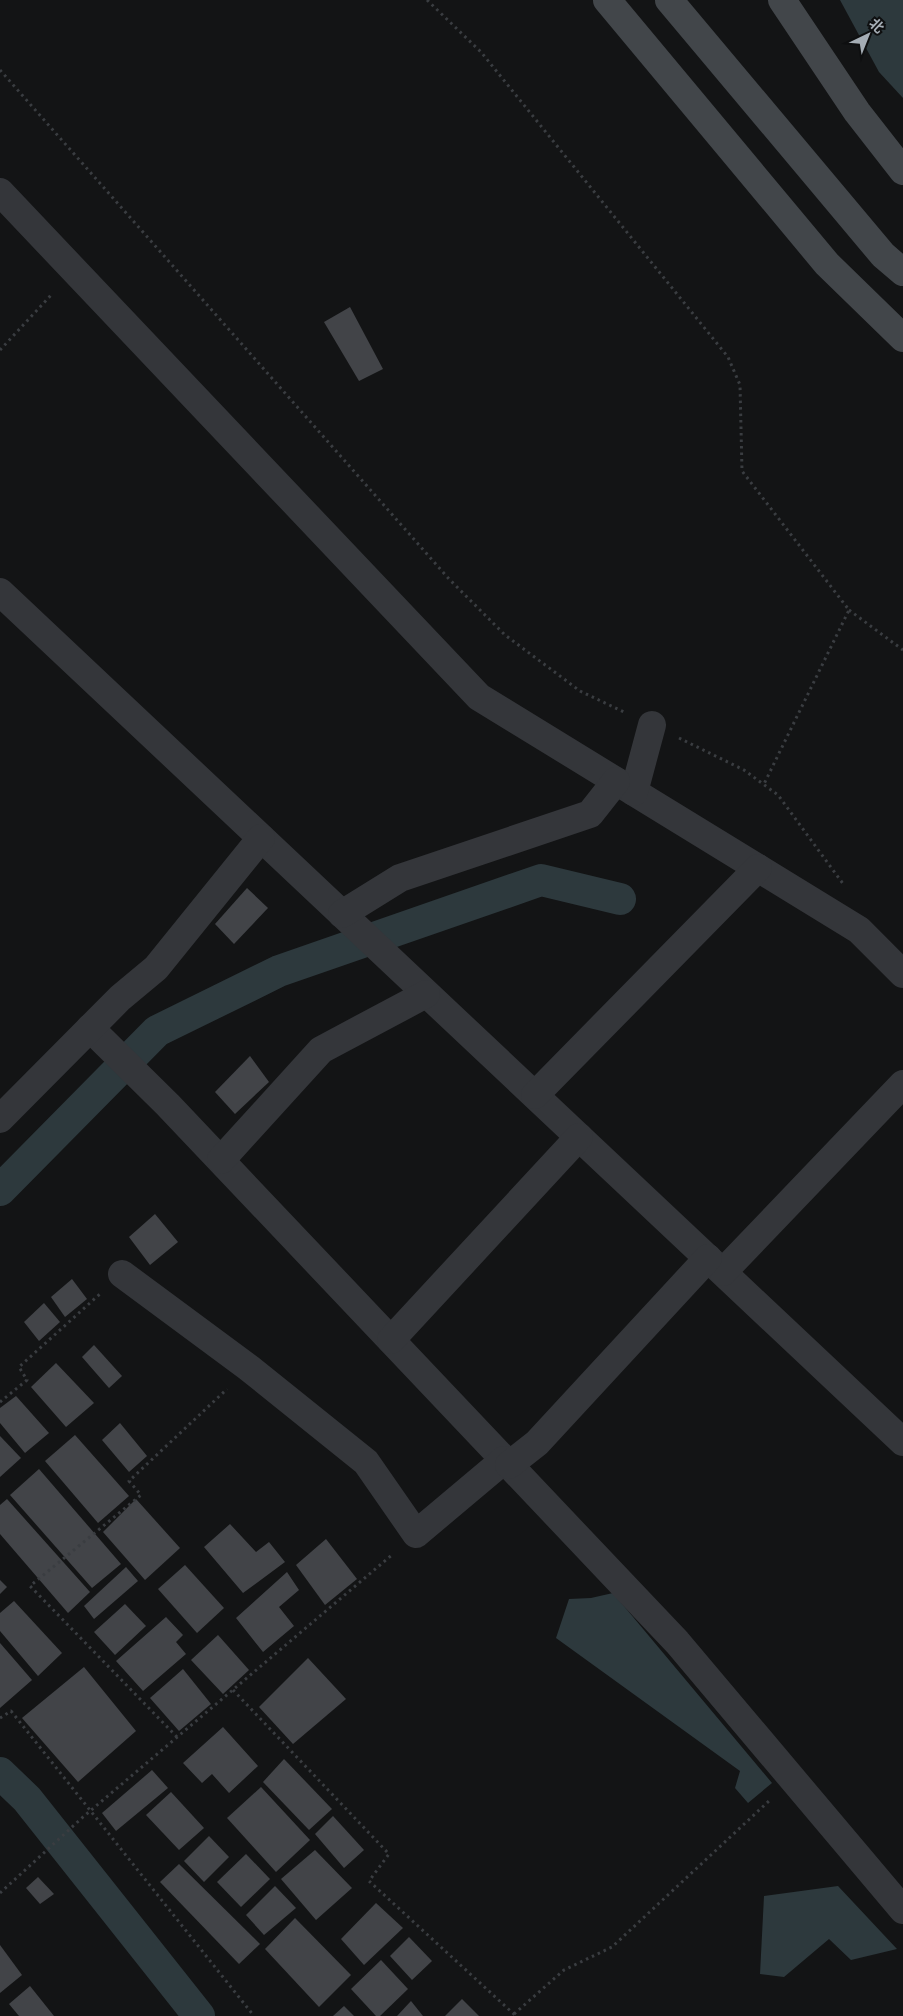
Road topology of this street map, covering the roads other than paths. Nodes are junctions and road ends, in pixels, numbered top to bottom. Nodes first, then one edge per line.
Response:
1 (607, 0) edge
2 (669, 0) edge
3 (782, 0) edge
4 (903, 171) edge
5 (0, 192) edge
6 (903, 272) edge
7 (903, 338) edge
8 (0, 592) edge
9 (652, 725) road end
10 (625, 787) junction
11 (262, 838) junction
12 (758, 868) junction
13 (342, 914) junction
14 (903, 974) edge
15 (426, 994) junction
16 (90, 1028) junction
17 (903, 1084) edge
18 (535, 1095) junction
19 (0, 1119) edge
20 (579, 1137) junction
21 (221, 1160) junction
22 (715, 1265) junction
23 (122, 1274) road end
24 (391, 1340) junction
25 (903, 1442) edge
26 (507, 1462) junction
27 (903, 1910) edge

1 - 7 main road
2 - 6 main road
3 - 4 main road
5 - 10 street
8 - 11 street
9 - 10 street
10 - 12 street
10 - 13 street
11 - 13 street
11 - 16 street
12 - 14 street
12 - 18 street
13 - 15 street
15 - 18 street
15 - 21 street
16 - 19 street
16 - 21 street
17 - 22 street
18 - 20 street
20 - 22 street
20 - 24 street
21 - 24 street
22 - 25 street
22 - 26 street
23 - 26 street
24 - 26 street
26 - 27 street

